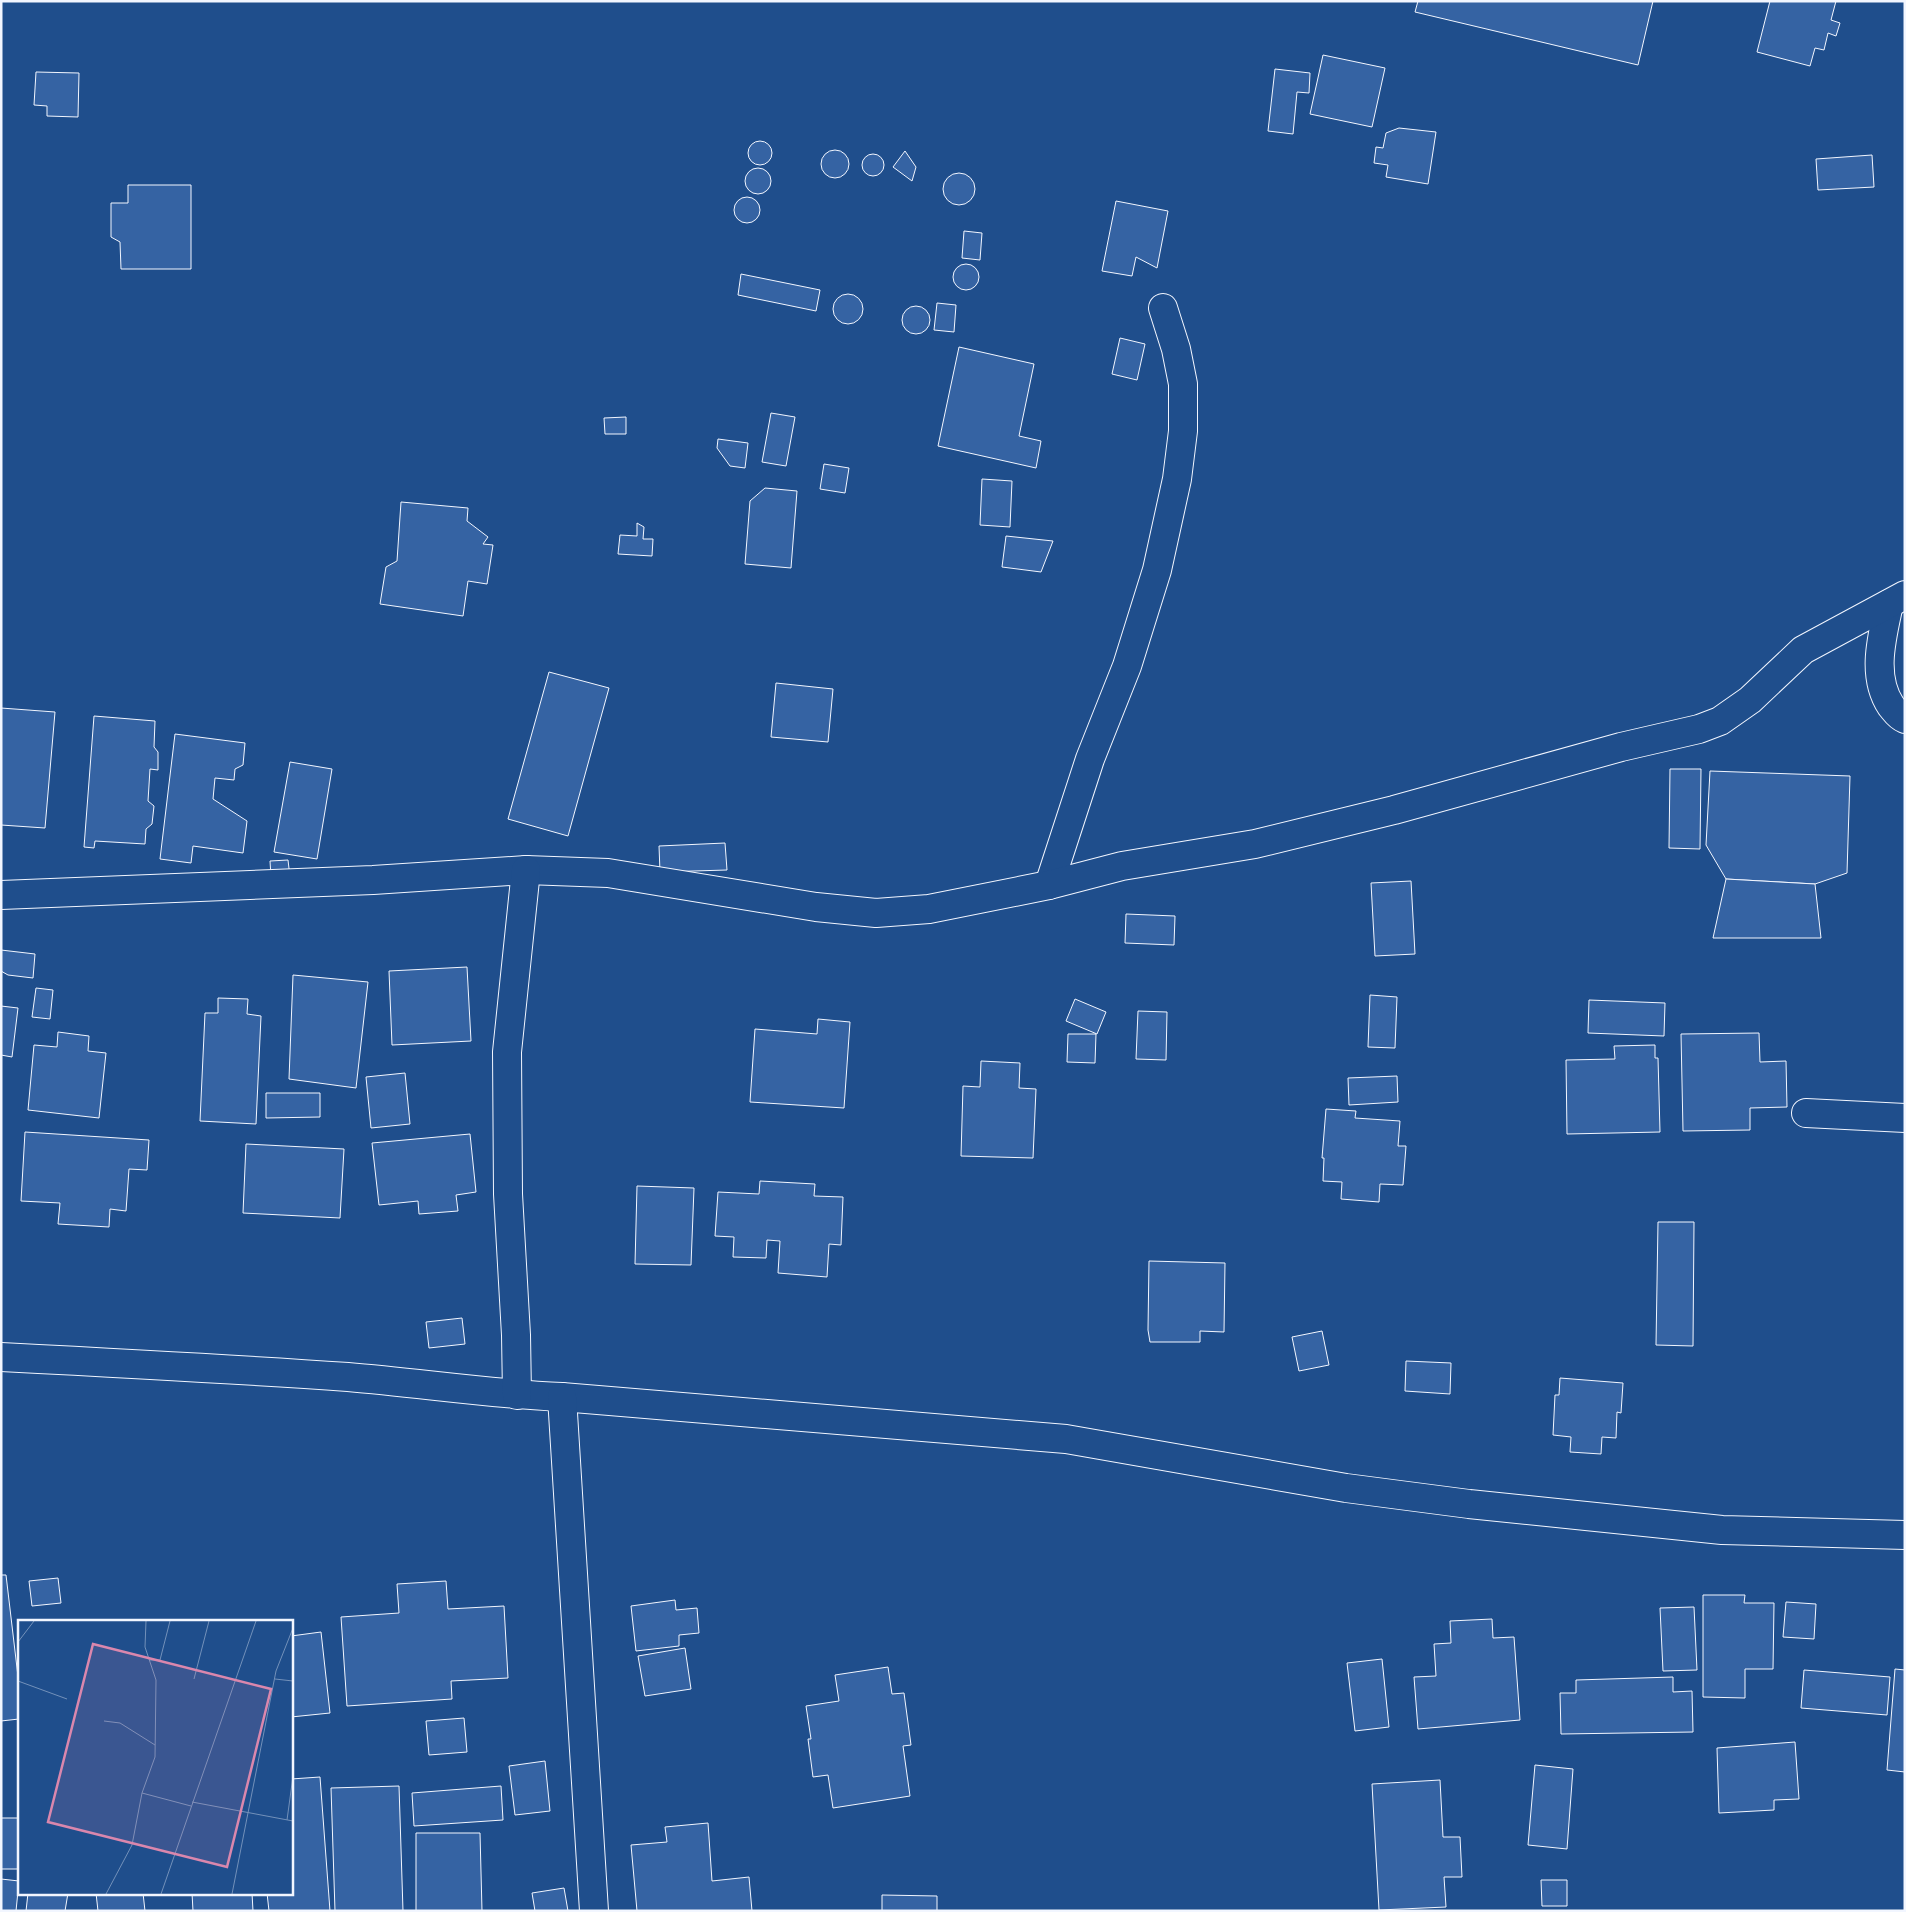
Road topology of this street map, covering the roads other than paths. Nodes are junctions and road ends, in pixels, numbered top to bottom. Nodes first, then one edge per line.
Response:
1 (1163, 308) dead end
2 (1897, 600) edge
3 (1905, 719) edge
4 (526, 870) junction
5 (1049, 884) junction
6 (1, 895) edge
7 (1806, 1112) dead end
8 (1905, 1118) edge
9 (1, 1357) edge
10 (517, 1395) junction
11 (562, 1397) junction
12 (1905, 1535) edge
13 (594, 1911) edge

1 - 5 street
2 - 3 street
2 - 5 street
4 - 5 street
4 - 6 street
4 - 10 street
7 - 8 street
9 - 10 street
10 - 11 street
11 - 12 street
11 - 13 street

